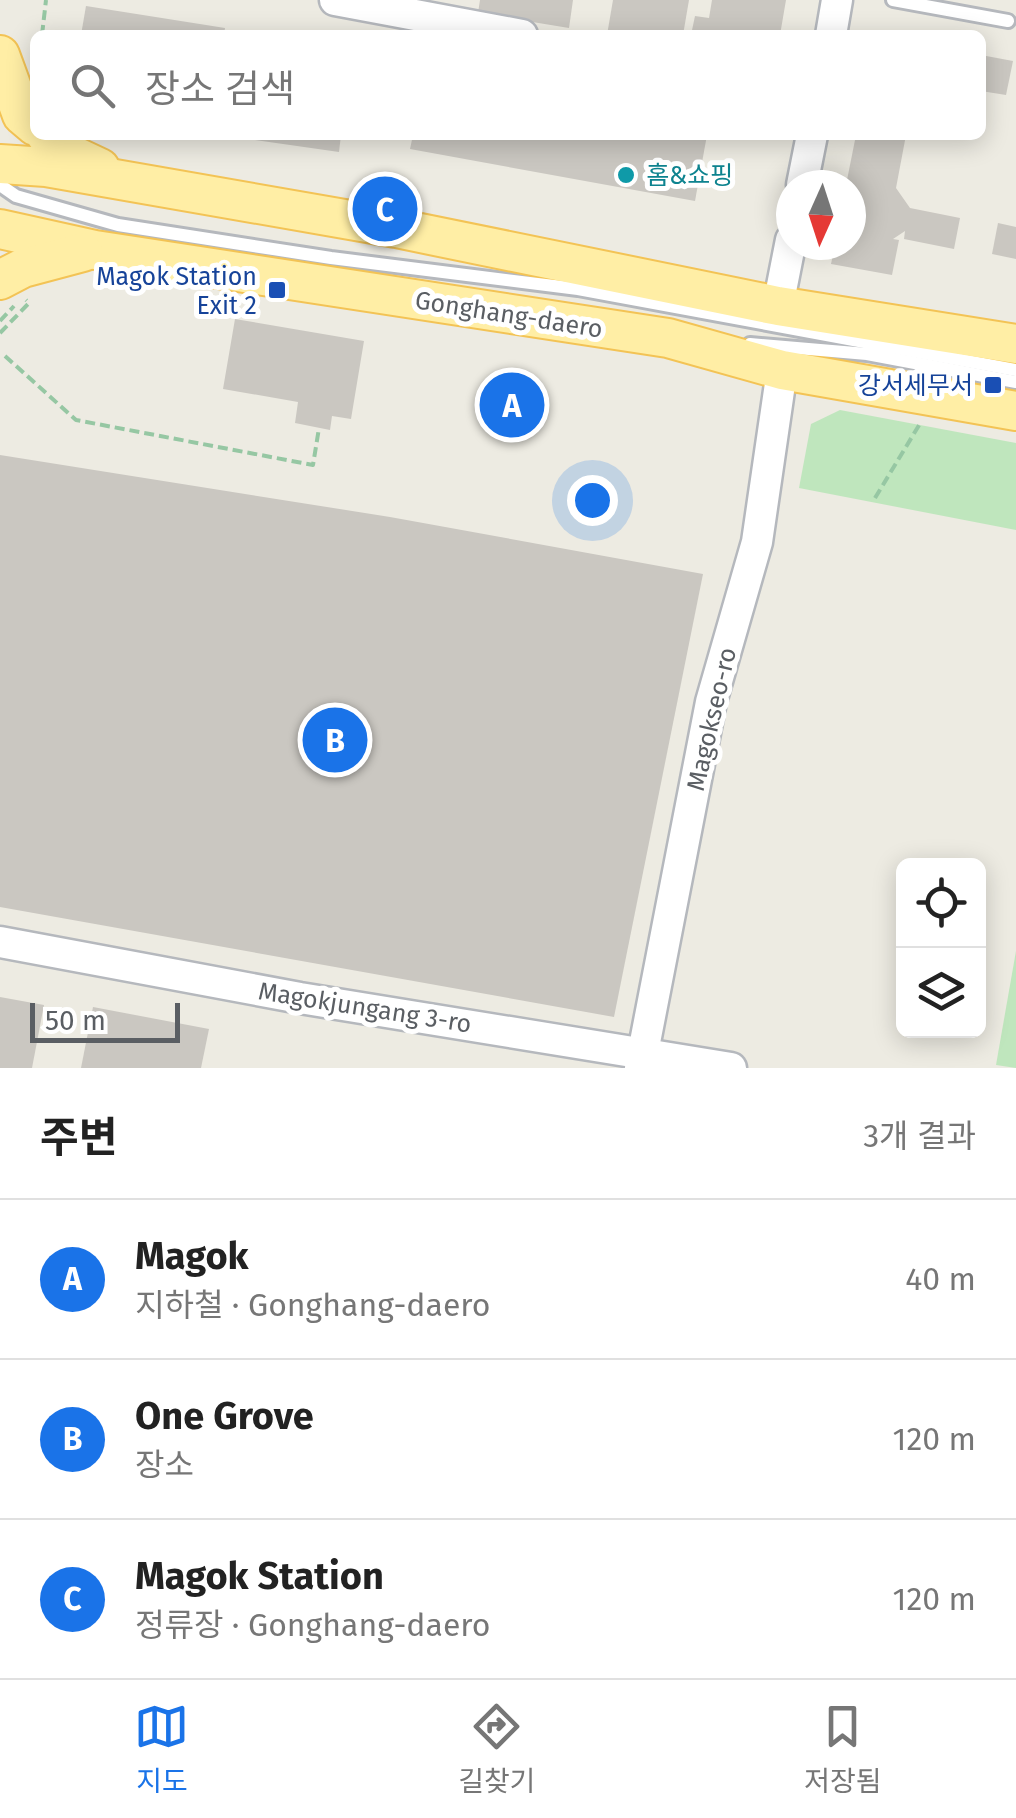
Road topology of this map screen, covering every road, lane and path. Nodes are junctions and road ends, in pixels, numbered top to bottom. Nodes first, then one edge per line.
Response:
1 (46, 0) edge
2 (334, 0) edge
3 (838, 0) edge
4 (893, 0) edge
5 (1008, 21) dead end
6 (43, 30) edge
7 (495, 30) edge
8 (832, 30) edge
9 (0, 55) edge
10 (30, 122) edge
11 (52, 140) edge
12 (811, 140) edge
13 (0, 164) edge
14 (805, 170) edge
15 (124, 180) junction
16 (0, 185) edge
17 (0, 229) edge
18 (95, 250) junction
19 (787, 260) edge
20 (12, 289) edge
21 (778, 306) junction
22 (0, 321) edge
23 (0, 332) edge
24 (668, 338) junction
25 (1016, 344) edge
26 (5, 356) dead end
27 (782, 370) junction
28 (1016, 370) edge
29 (1016, 382) edge
30 (936, 396) junction
31 (1016, 411) edge
32 (319, 428) dead end
33 (875, 498) dead end
34 (0, 942) edge
35 (642, 1060) edge
36 (732, 1068) edge

1 - 6 path
2 - 7 street
3 - 8 street
4 - 5 lane
9 - 10 main road
11 - 15 main road
12 - 14 street
13 - 15 main road
15 - 21 main road
16 - 28 lane
17 - 18 main road, Gonghang-daero
18 - 20 main road
18 - 24 main road, Gonghang-daero
19 - 21 street
20 - 22 path
20 - 23 path
21 - 25 main road
24 - 27 main road, Gonghang-daero
24 - 29 lane
26 - 32 path
27 - 30 main road, Gonghang-daero
27 - 35 street, Magokseo-ro
30 - 31 main road, Gonghang-daero
30 - 33 path
34 - 35 street, Magokjungang 3-ro
35 - 36 street, Magokjungang 3-ro

